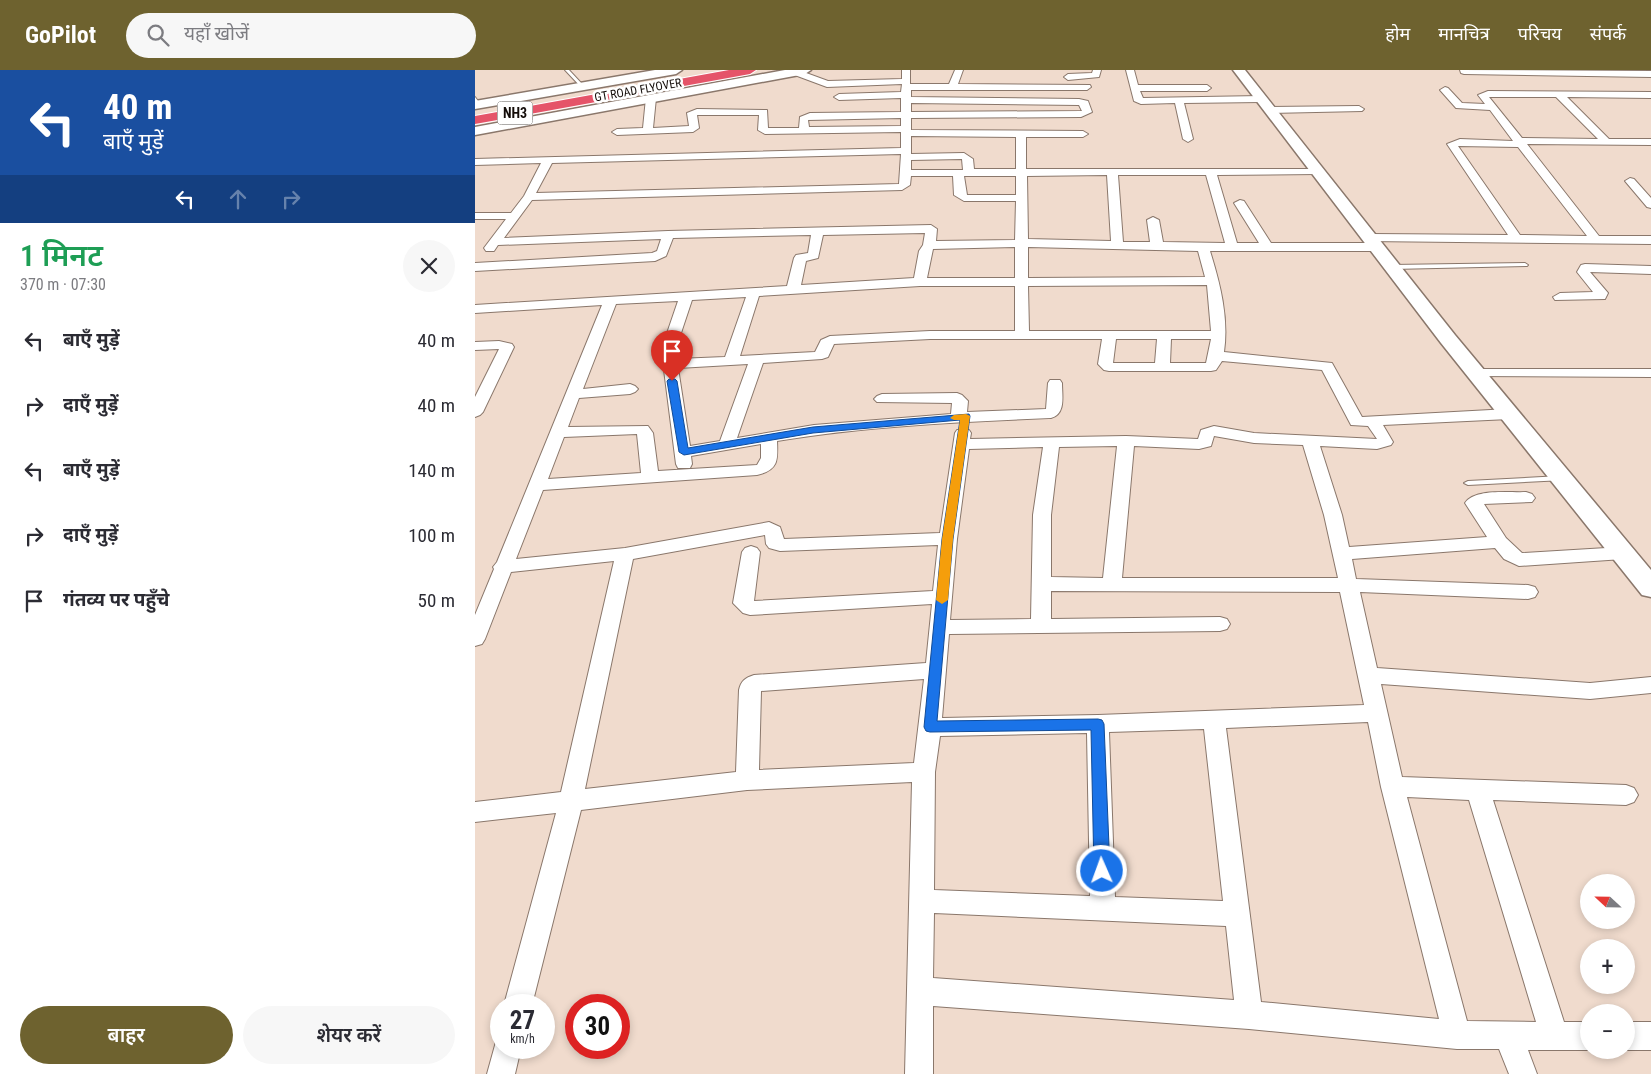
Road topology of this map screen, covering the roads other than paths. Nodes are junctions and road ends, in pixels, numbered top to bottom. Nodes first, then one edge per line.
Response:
1 (567, 70) edge
2 (676, 70) edge
3 (705, 70) edge
4 (727, 70) edge
5 (751, 70) edge
6 (775, 70) edge
7 (959, 70) edge
8 (1097, 70) edge
9 (1130, 70) edge
10 (800, 71) edge
11 (1464, 71) dead end
12 (1524, 71) edge
13 (1651, 74) edge
14 (1068, 81) dead end
15 (583, 86) junction
16 (952, 86) junction
17 (906, 87) edge
18 (1087, 88) dead end
19 (1134, 88) junction
20 (1213, 88) dead end
21 (1445, 90) dead end
22 (1254, 91) edge
23 (1545, 94) junction
24 (1558, 94) junction
25 (1637, 95) junction
26 (1651, 95) edge
27 (839, 97) dead end
28 (651, 98) junction
29 (1179, 101) junction
30 (551, 104) junction
31 (476, 105) edge
32 (1491, 107) junction
33 (1651, 107) edge
34 (1359, 109) dead end
35 (906, 114) junction
36 (475, 120) edge
37 (475, 131) edge
38 (648, 131) junction
39 (804, 131) junction
40 (906, 131) junction
41 (617, 132) dead end
42 (1021, 134) junction
43 (1083, 134) dead end
44 (1188, 138) dead end
45 (1607, 142) junction
46 (1651, 142) edge
47 (1520, 143) junction
48 (906, 154) junction
49 (548, 160) junction
50 (475, 162) edge
51 (1317, 171) junction
52 (963, 172) junction
53 (1020, 172) junction
54 (1112, 172) junction
55 (906, 173) junction
56 (1211, 173) junction
57 (1629, 181) dead end
58 (529, 197) junction
59 (1021, 198) junction
60 (1240, 203) dead end
61 (1651, 205) edge
62 (475, 216) edge
63 (515, 216) junction
64 (1153, 220) dead end
65 (818, 230) junction
66 (668, 235) junction
67 (1516, 238) junction
68 (1596, 240) junction
69 (1650, 241) edge
70 (1373, 242) junction
71 (1022, 243) junction
72 (1117, 244) junction
73 (929, 245) junction
74 (1157, 245) junction
75 (491, 246) junction
76 (1203, 247) junction
77 (1232, 247) junction
78 (1267, 247) junction
79 (475, 250) edge
80 (1525, 265) dead end
81 (475, 267) edge
82 (1392, 267) junction
83 (1651, 270) edge
84 (1213, 281) junction
85 (919, 282) junction
86 (1022, 282) junction
87 (793, 290) junction
88 (754, 292) junction
89 (686, 297) junction
90 (1560, 297) dead end
91 (610, 302) junction
92 (475, 309) edge
93 (1110, 334) junction
94 (1164, 334) junction
95 (1218, 335) junction
96 (1022, 336) junction
97 (475, 346) edge
98 (1216, 356) junction
99 (757, 359) junction
100 (731, 360) junction
101 (669, 364) junction
102 (1162, 367) junction
103 (1475, 372) junction
104 (1651, 373) edge
105 (1055, 382) dead end
106 (630, 390) dead end
107 (574, 394) junction
108 (882, 399) dead end
109 (475, 412) edge
110 (1509, 414) junction
111 (962, 417) junction
112 (1373, 422) junction
113 (558, 432) junction
114 (769, 438) junction
115 (1126, 441) junction
116 (1310, 441) junction
117 (1052, 442) junction
118 (727, 444) junction
119 (962, 444) junction
120 (684, 452) junction
121 (685, 476) junction
122 (650, 478) junction
123 (1561, 478) junction
124 (1469, 483) dead end
125 (537, 485) junction
126 (1526, 498) dead end
127 (948, 539) junction
128 (1500, 542) junction
129 (751, 552) dead end
130 (1623, 553) junction
131 (625, 554) junction
132 (1341, 554) junction
133 (503, 568) junction
134 (1040, 584) junction
135 (1112, 584) junction
136 (1348, 585) junction
137 (1651, 588) edge
138 (1528, 592) dead end
139 (942, 597) junction
140 (1220, 624) dead end
141 (1041, 626) junction
142 (939, 627) junction
143 (475, 640) edge
144 (936, 670) junction
145 (1368, 675) junction
146 (1651, 685) edge
147 (1377, 713) junction
148 (1214, 718) junction
149 (1098, 724) junction
150 (930, 727) junction
151 (924, 772) junction
152 (747, 780) junction
153 (1393, 787) junction
154 (1478, 790) junction
155 (1625, 795) dead end
156 (571, 801) junction
157 (475, 812) edge
158 (922, 901) junction
159 (1103, 908) junction
160 (1237, 914) junction
161 (919, 991) junction
162 (521, 994) edge
163 (1249, 1015) junction
164 (1457, 1035) junction
165 (1508, 1035) junction
166 (1554, 1036) junction
167 (1580, 1036) edge
168 (1635, 1036) edge
169 (1651, 1036) edge
170 (504, 1059) edge
171 (501, 1074) edge
172 (919, 1074) edge
173 (1523, 1074) edge

1 - 15 lane
2 - 15 street
3 - 30 street
4 - 30 highway, GT ROAD FLYOVER / NH3
5 - 30 highway, GT ROAD FLYOVER / NH3
6 - 30 street
7 - 16 street
8 - 14 street
9 - 19 street
10 - 17 street
10 - 28 street
11 - 12 street
12 - 13 street
12 - 23 street
15 - 31 street
16 - 17 street
16 - 18 street
17 - 27 street
17 - 35 street
17 - 35 street
19 - 20 street
19 - 29 street
21 - 32 street
22 - 29 street
22 - 34 street
22 - 51 street
23 - 24 street
23 - 32 street
24 - 25 street
24 - 45 street
25 - 26 street
25 - 33 street
28 - 37 street
28 - 38 street
29 - 44 street
30 - 31 highway, NH3
30 - 36 highway, NH3
32 - 47 street
35 - 39 street
35 - 40 street
38 - 39 street
38 - 41 street
39 - 40 street
40 - 42 street
40 - 48 street
42 - 43 street
42 - 53 street
45 - 46 street
45 - 47 street
47 - 67 street
47 - 68 street
48 - 49 street
48 - 52 street
48 - 55 street
49 - 50 street
49 - 58 street
51 - 56 street
51 - 70 street
52 - 53 street
52 - 55 street
52 - 59 street
53 - 54 street
53 - 59 street
54 - 56 street
54 - 72 street
55 - 58 street
56 - 77 street
57 - 61 street
58 - 63 street
59 - 71 street
60 - 78 street
62 - 63 street
63 - 75 street
64 - 74 street
65 - 66 street
65 - 73 street
65 - 87 street
66 - 75 street
66 - 81 street
67 - 68 street
67 - 70 street
68 - 69 street
70 - 78 street
70 - 82 street
71 - 72 street
71 - 73 street
71 - 86 street
72 - 74 street
73 - 85 street
74 - 76 street
75 - 79 street
75 - 81 street
76 - 77 street
76 - 84 street
77 - 78 street
80 - 82 lane
82 - 103 street
83 - 90 street
84 - 86 street
84 - 95 street
85 - 86 street
85 - 87 street
86 - 96 street
87 - 88 street
88 - 89 street
88 - 100 street
89 - 91 street
89 - 101 street
91 - 92 street
91 - 107 street
93 - 94 street
93 - 96 street
93 - 102 street
94 - 95 street
94 - 102 street
95 - 98 street
96 - 99 street
97 - 109 street
98 - 102 street
98 - 112 street
99 - 100 street
99 - 118 street
100 - 101 street
101 - 120 street
103 - 104 street
103 - 110 street
105 - 111 street
106 - 107 street
107 - 113 street
108 - 111 street
110 - 112 street
110 - 123 street
111 - 114 street
111 - 119 street
112 - 116 street
113 - 122 street
113 - 125 street
114 - 118 street
114 - 121 street
115 - 116 street
115 - 117 street
115 - 135 street
116 - 132 street
117 - 119 street
117 - 134 street
118 - 120 street
119 - 127 street
120 - 121 street
121 - 122 street
122 - 125 street
123 - 124 lane
123 - 130 street
125 - 133 street
126 - 128 street
127 - 131 street
127 - 139 street
128 - 130 street
128 - 132 street
129 - 139 street
130 - 137 street
131 - 133 street
131 - 156 street
132 - 136 street
133 - 143 street
134 - 135 street
134 - 141 street
135 - 136 street
136 - 138 street
136 - 145 street
139 - 142 street
140 - 141 street
141 - 142 street
142 - 144 street
144 - 150 street
144 - 152 street
145 - 146 street
145 - 147 street
147 - 148 street
147 - 153 street
148 - 149 street
148 - 160 street
149 - 150 street
149 - 159 street
150 - 151 street
151 - 152 street
151 - 158 street
152 - 156 street
153 - 154 street
153 - 164 street
154 - 155 street
154 - 166 street
156 - 157 street
156 - 162 street
158 - 159 street
158 - 161 street
159 - 160 street
160 - 163 street
161 - 163 street
161 - 172 street
163 - 164 street
164 - 165 street
165 - 166 street
165 - 173 street
166 - 167 street
168 - 169 street
170 - 171 street

